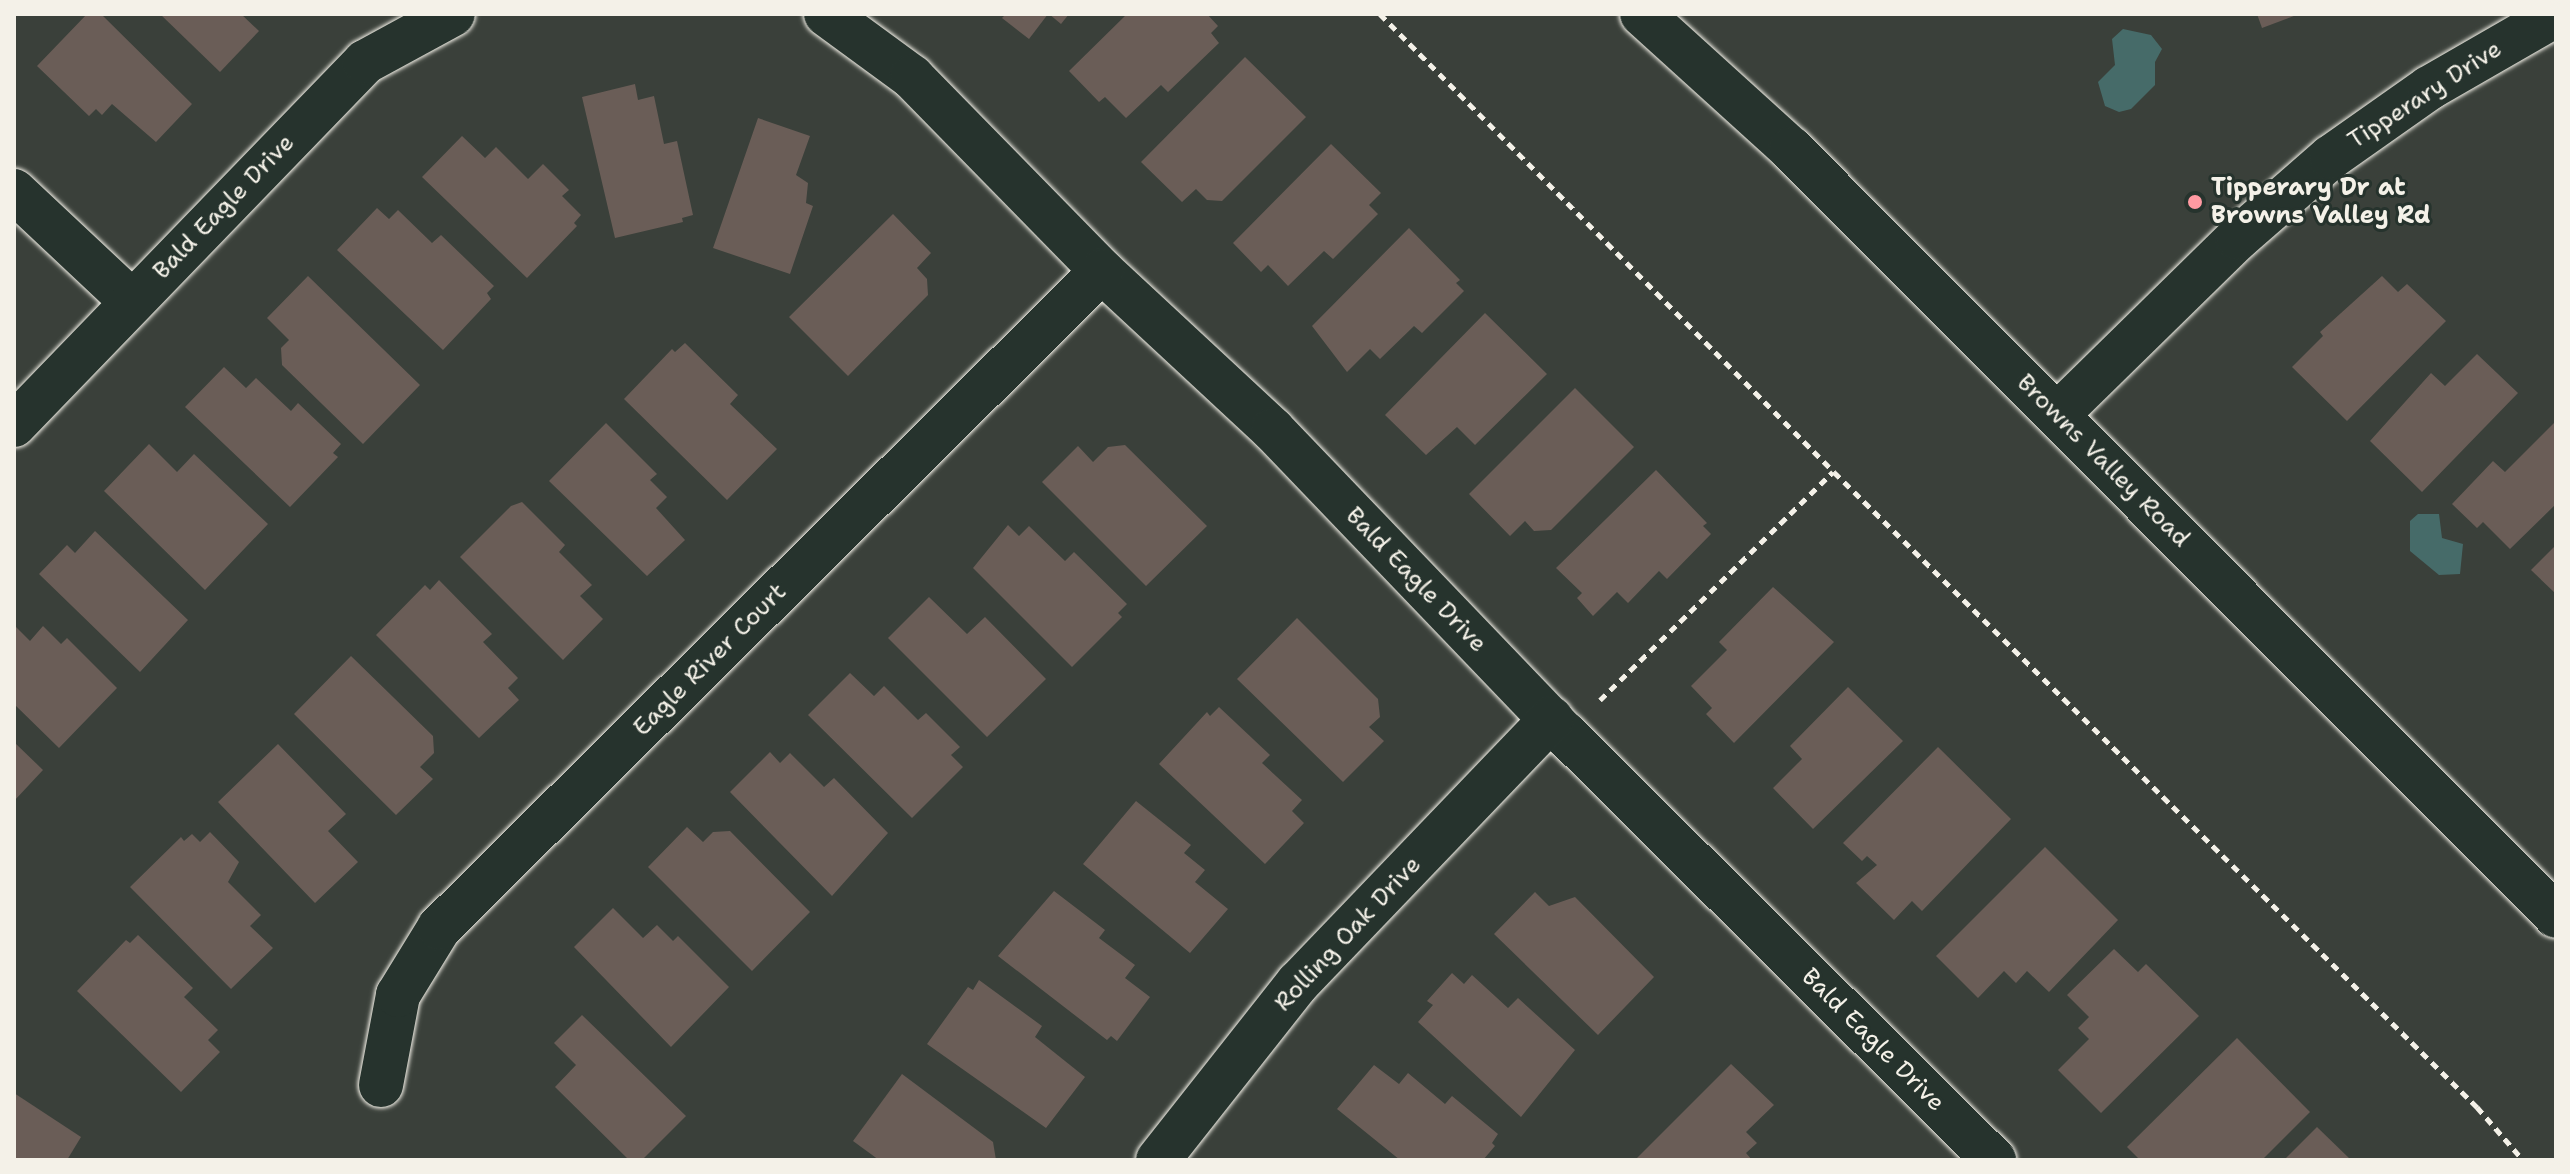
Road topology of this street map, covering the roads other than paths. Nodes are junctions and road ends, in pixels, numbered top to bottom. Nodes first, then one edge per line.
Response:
1 (453, 14) edge
2 (826, 14) edge
3 (1642, 14) edge
4 (2548, 16) edge
5 (14, 191) edge
6 (1102, 271) junction
7 (132, 302) junction
8 (2057, 415) junction
9 (14, 425) edge
10 (1558, 727) junction
11 (2556, 916) edge
12 (381, 1085) dead end
13 (1158, 1160) edge
14 (1994, 1160) edge

1 - 7 street, Bald Eagle Drive
2 - 6 street, Bald Eagle Drive
3 - 8 street, Browns Valley Road
4 - 8 street, Tipperary Drive
5 - 7 street
6 - 10 street, Bald Eagle Drive
6 - 12 street, Eagle River Court
7 - 9 street, Bald Eagle Drive
8 - 11 street, Browns Valley Road
10 - 13 street, Rolling Oak Drive
10 - 14 street, Bald Eagle Drive

